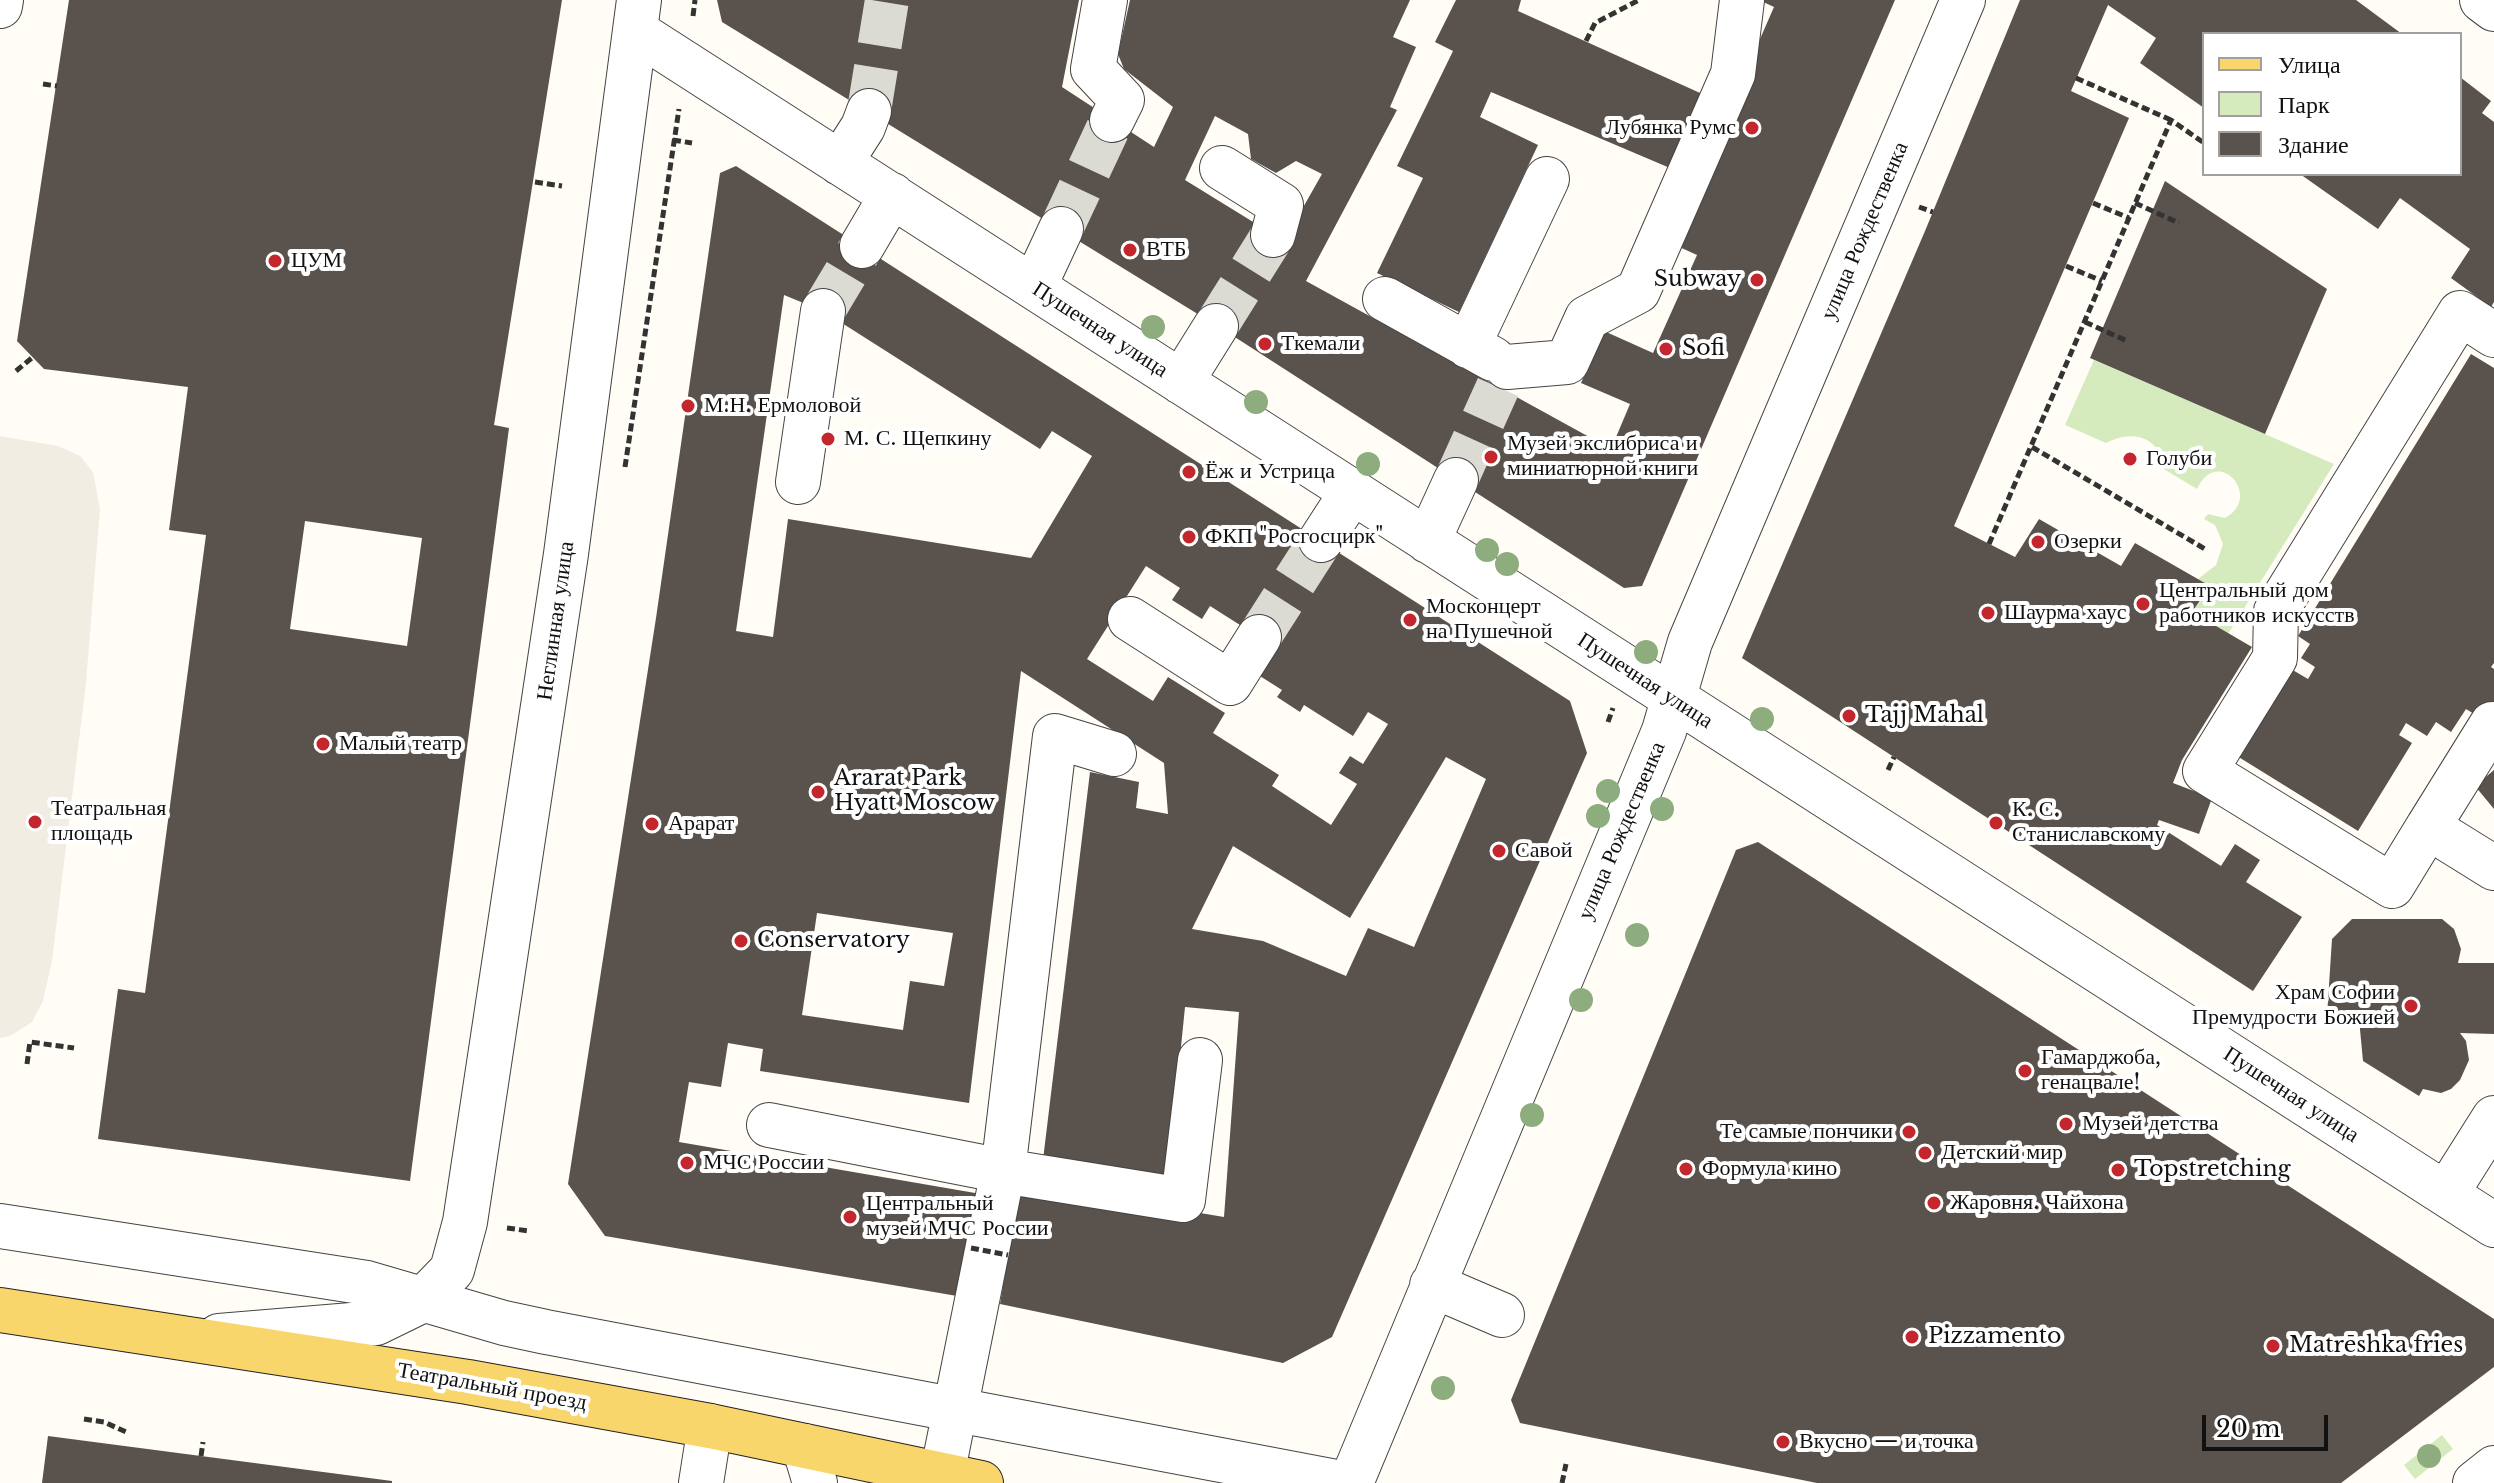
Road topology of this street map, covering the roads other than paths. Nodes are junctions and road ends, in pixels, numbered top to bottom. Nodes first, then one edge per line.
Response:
1 (1105, 0) edge
2 (1742, 0) edge
3 (1963, 0) edge
4 (2482, 0) edge
5 (2494, 9) edge
6 (637, 16) edge
7 (869, 111) tunnel mouth
8 (1112, 120) tunnel mouth
9 (840, 163) junction
10 (1222, 168) dead end
11 (1547, 179) dead end
12 (892, 195) junction
13 (1061, 229) tunnel mouth
14 (1273, 235) tunnel mouth
15 (862, 246) tunnel mouth
16 (1034, 287) junction
17 (1385, 299) dead end
18 (823, 311) tunnel mouth
19 (1216, 326) tunnel mouth
20 (2494, 335) edge
21 (1468, 346) junction
22 (1181, 382) junction
23 (1456, 480) tunnel mouth
24 (798, 482) dead end
25 (1352, 492) junction
26 (1321, 540) tunnel mouth
27 (1428, 541) junction
28 (1130, 619) dead end
29 (1259, 637) tunnel mouth
30 (1672, 699) junction
31 (2492, 724) dead end
32 (1114, 754) dead end
33 (2428, 827) junction
34 (2494, 868) edge
35 (1200, 1060) dead end
36 (2494, 1118) edge
37 (769, 1125) dead end
38 (1003, 1171) junction
39 (2446, 1194) junction
40 (2494, 1225) edge
41 (0, 1226) edge
42 (1432, 1285) junction
43 (423, 1300) junction
44 (0, 1310) edge
45 (1502, 1315) dead end
46 (188, 1338) junction
47 (955, 1411) junction
48 (710, 1426) junction
49 (809, 1464) edge
50 (2494, 1468) edge
51 (962, 1479) edge
52 (701, 1483) edge
53 (1342, 1483) edge
54 (1351, 1483) edge
55 (2475, 1483) edge

1 - 8 street
2 - 21 street
3 - 30 street, улица Рождественка
4 - 5 street
6 - 9 street, Пушечная улица
6 - 43 street, Неглинная улица
7 - 9 street
9 - 12 street, Пушечная улица
10 - 14 street
11 - 21 street
12 - 15 street
12 - 16 street, Пушечная улица
13 - 16 street
16 - 22 street, Пушечная улица
17 - 21 street
18 - 24 street
19 - 22 street
20 - 33 street
22 - 25 street, Пушечная улица
23 - 27 street
25 - 26 street
25 - 27 street, Пушечная улица
27 - 30 street, Пушечная улица
28 - 29 street
30 - 39 street, Пушечная улица
30 - 42 street, улица Рождественка
31 - 33 street
32 - 38 street
33 - 34 street
35 - 38 street
36 - 39 street
37 - 38 street
38 - 47 street
39 - 40 street, Пушечная улица
41 - 43 street
42 - 45 street
42 - 54 street, улица Рождественка
43 - 46 street, Неглинная улица
43 - 47 street
44 - 46 main road, Театральный проезд
46 - 48 main road, Театральный проезд
47 - 51 street
47 - 53 street
48 - 49 main road, Театральный проезд
48 - 52 street
49 - 51 main road, Театральный проезд
50 - 55 street

